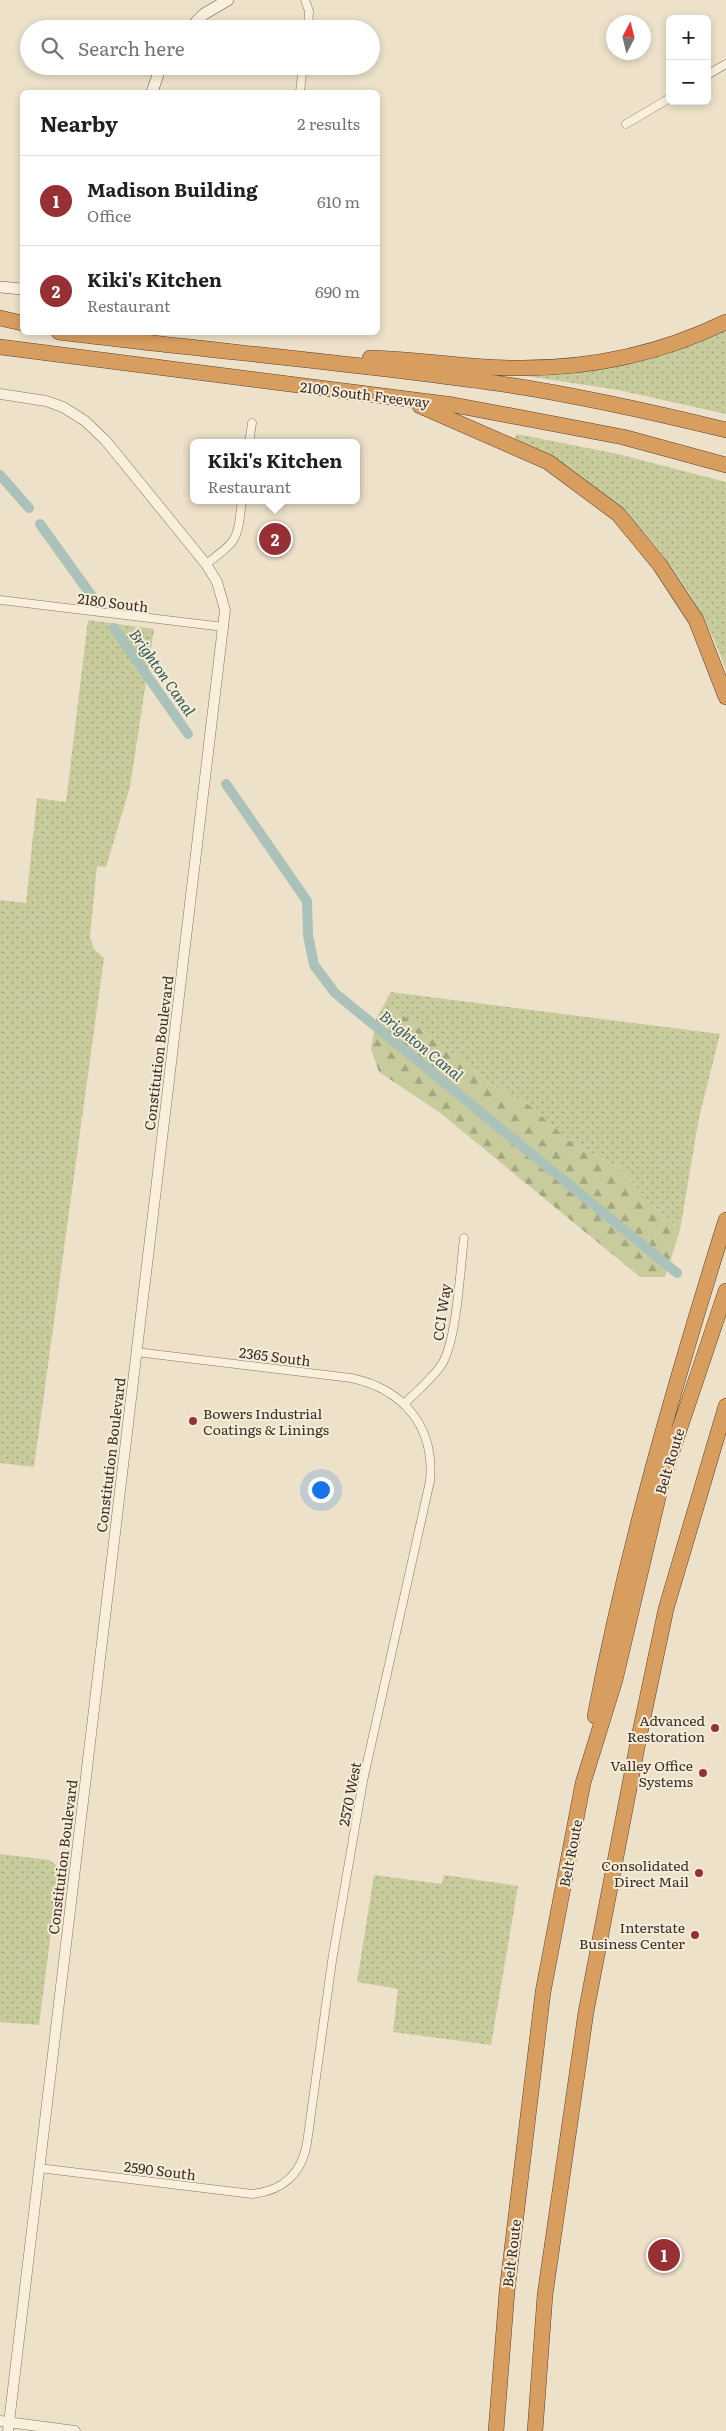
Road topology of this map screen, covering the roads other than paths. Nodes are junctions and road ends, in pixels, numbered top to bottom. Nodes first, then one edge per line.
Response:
1 (228, 0) edge
2 (306, 0) edge
3 (198, 20) edge
4 (308, 20) edge
5 (726, 64) edge
6 (711, 73) edge
7 (158, 75) edge
8 (302, 75) edge
9 (153, 90) edge
10 (300, 90) edge
11 (666, 100) edge
12 (626, 124) dead end
13 (0, 287) edge
14 (20, 289) edge
15 (0, 318) edge
16 (726, 322) edge
17 (20, 323) edge
18 (0, 324) edge
19 (20, 328) edge
20 (82, 335) edge
21 (88, 335) edge
22 (104, 338) junction
23 (0, 347) edge
24 (286, 356) junction
25 (0, 394) edge
26 (402, 398) junction
27 (252, 423) dead end
28 (726, 430) edge
29 (250, 439) edge
30 (726, 465) edge
31 (242, 504) edge
32 (206, 564) junction
33 (0, 600) edge
34 (224, 627) junction
35 (726, 697) edge
36 (726, 1220) edge
37 (464, 1238) dead end
38 (726, 1291) edge
39 (136, 1352) junction
40 (404, 1404) junction
41 (726, 1406) edge
42 (726, 1425) edge
43 (701, 1487) junction
44 (582, 1783) junction
45 (39, 2168) junction
46 (277, 2188) joint
47 (6, 2425) edge
48 (75, 2431) edge
49 (496, 2431) edge
50 (535, 2431) edge

1 - 3 main road
2 - 4 street
5 - 6 street
7 - 9 main road
8 - 10 street
11 - 12 street
13 - 14 main road
15 - 17 highway
16 - 24 highway
18 - 19 highway
20 - 22 highway, 2100 South Freeway
21 - 22 highway
22 - 24 highway, 2100 South Freeway
23 - 26 highway, 2100 South Freeway
24 - 28 highway, 2100 South Freeway
25 - 32 street, Constitution Boulevard
26 - 30 highway, 2100 South Freeway
26 - 35 highway
27 - 29 street
31 - 32 street
32 - 34 street, Constitution Boulevard
33 - 34 street, 2180 South
34 - 39 street, Constitution Boulevard
36 - 44 highway
37 - 40 street, CCI Way
38 - 44 highway, Belt Route
39 - 40 street, 2365 South
39 - 45 street, Constitution Boulevard
40 - 46 street, 2570 West
41 - 43 highway
42 - 43 highway
43 - 50 highway
44 - 49 highway, Belt Route
45 - 46 street, 2590 South
45 - 47 street, Constitution Boulevard
47 - 48 street

